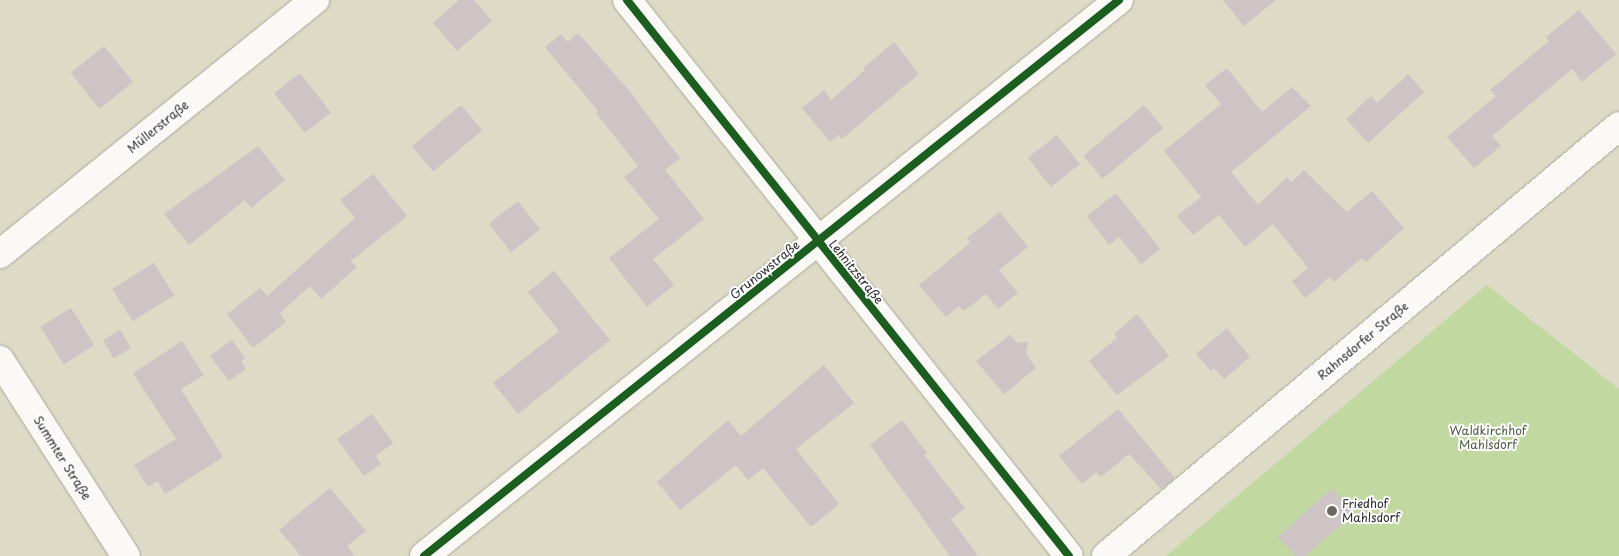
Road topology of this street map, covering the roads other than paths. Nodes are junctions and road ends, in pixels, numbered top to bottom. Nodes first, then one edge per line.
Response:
1 (315, 0) edge
2 (627, 0) edge
3 (1119, 0) edge
4 (1619, 126) edge
5 (818, 242) junction
6 (0, 254) edge
7 (0, 360) edge
8 (126, 556) edge
9 (424, 556) edge
10 (1069, 556) edge
11 (1106, 556) edge

1 - 6 street, Müllerstraße
2 - 5 street, Lehnitzstraße
3 - 5 street, Grunowstraße
4 - 11 street, Rahnsdorfer Straße
5 - 9 street, Grunowstraße
5 - 10 street, Lehnitzstraße
7 - 8 street, Summter Straße

